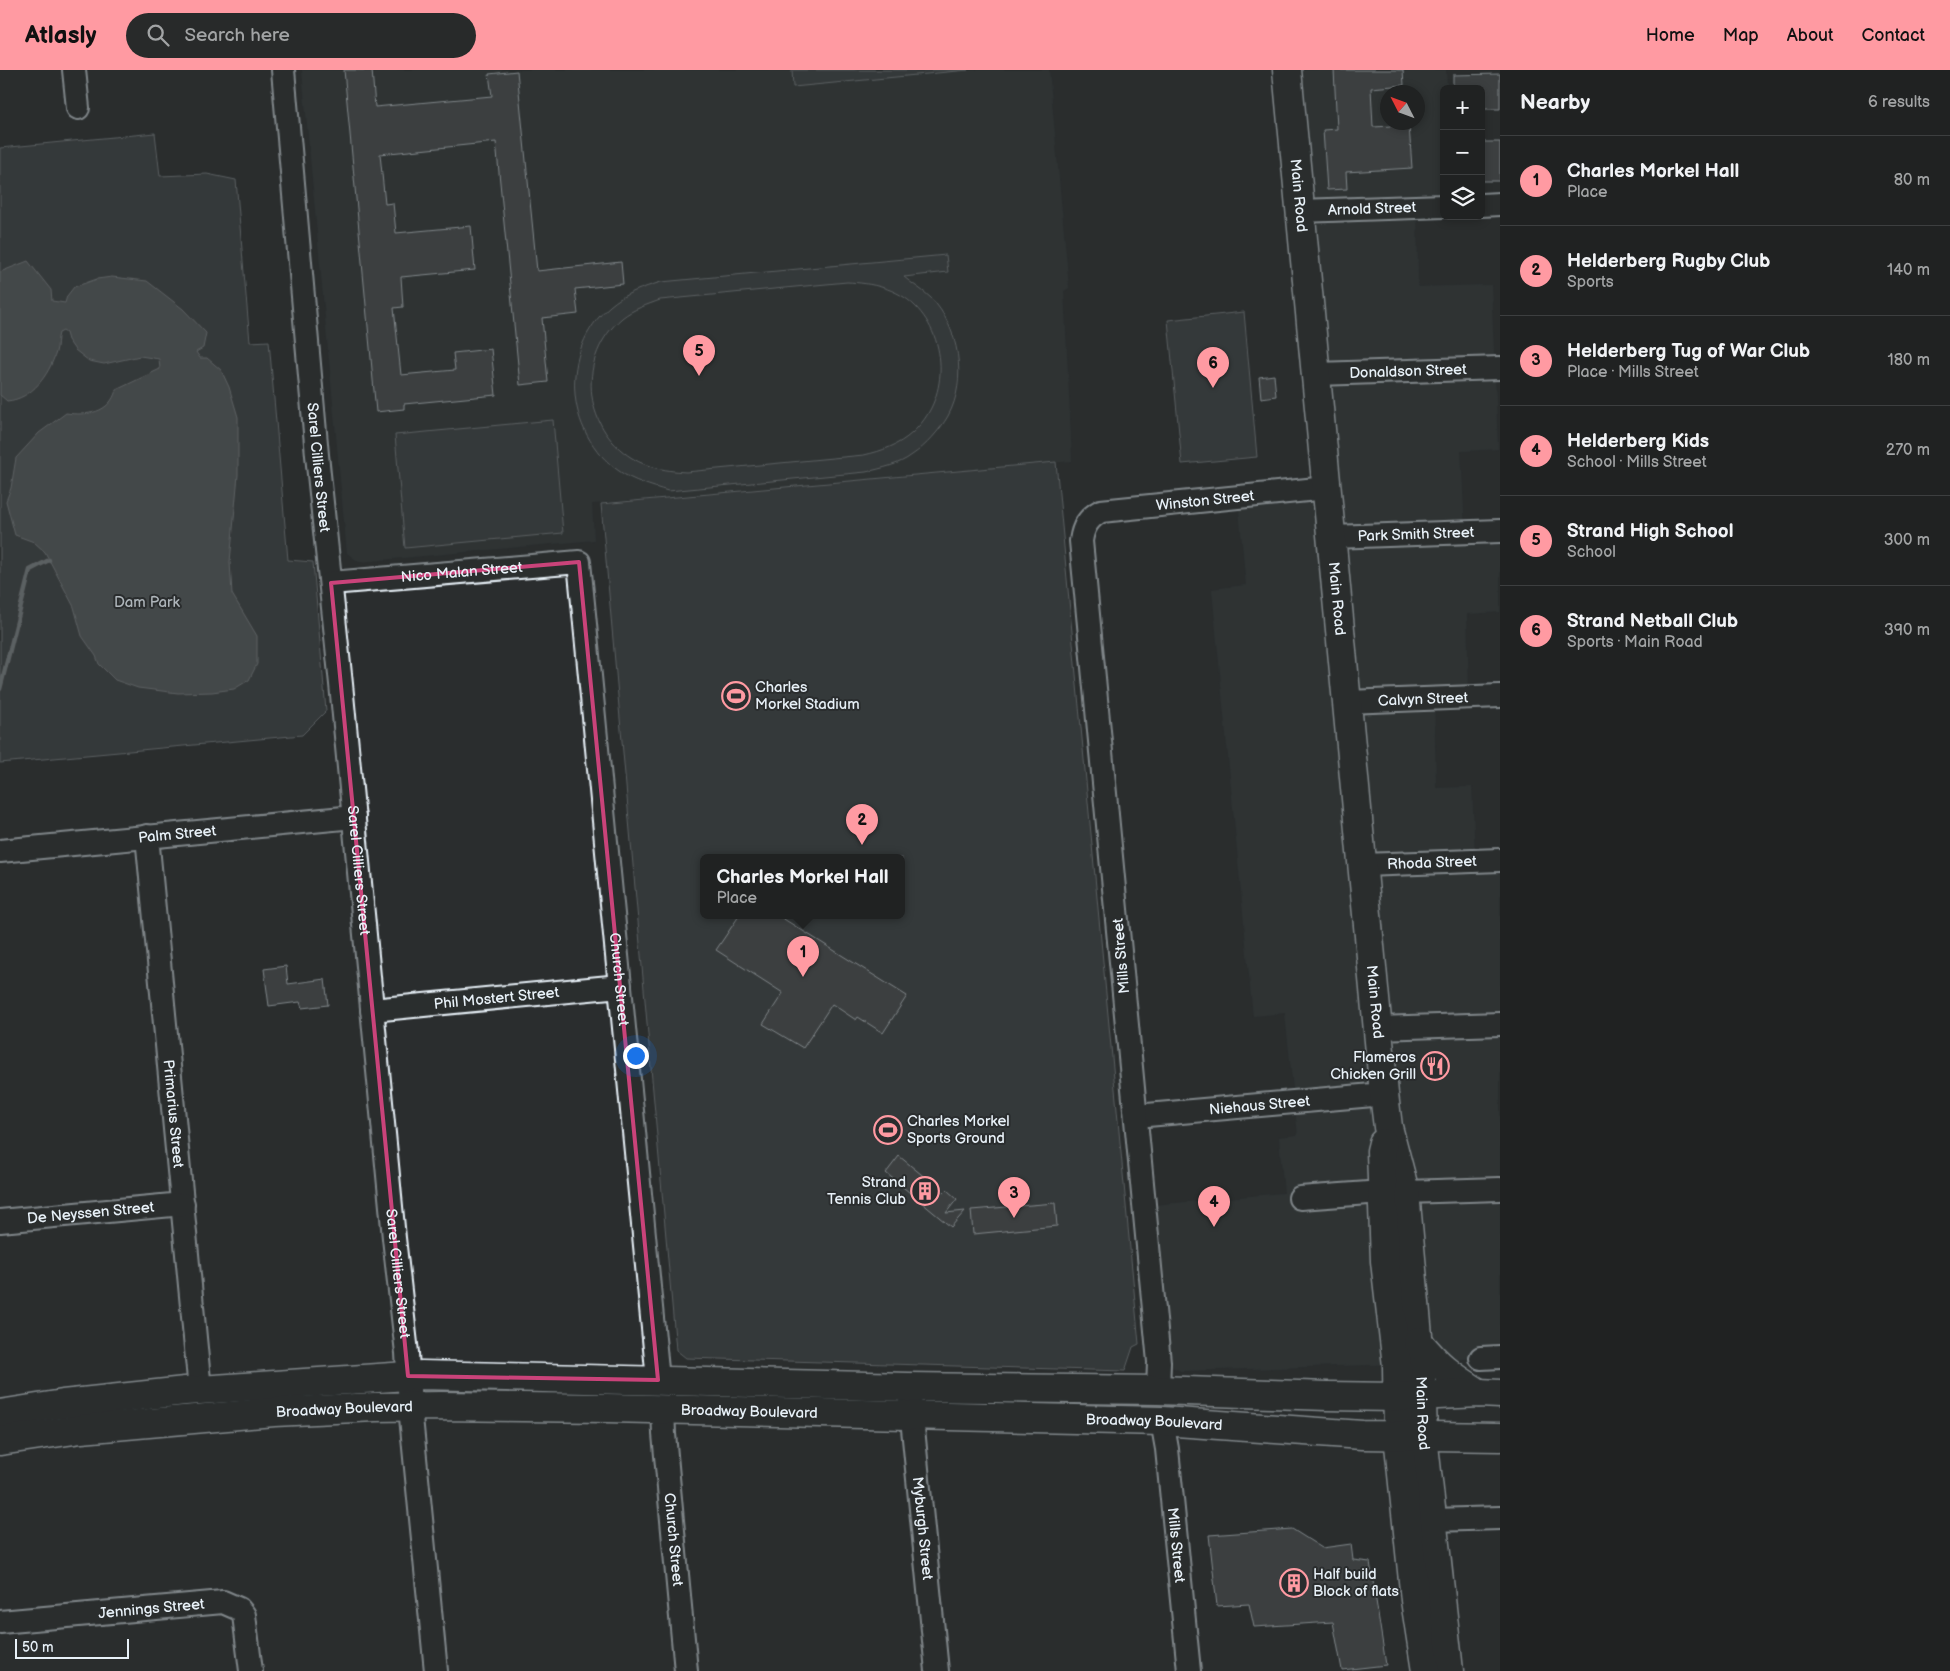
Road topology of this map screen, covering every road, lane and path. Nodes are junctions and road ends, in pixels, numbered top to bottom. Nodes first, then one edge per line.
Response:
1 (74, 70) edge
2 (283, 70) edge
3 (1287, 70) edge
4 (78, 108) dead end
5 (1500, 204) edge
6 (1485, 205) edge
7 (1440, 206) edge
8 (1300, 211) junction
9 (1500, 368) edge
10 (1317, 374) junction
11 (1327, 488) junction
12 (1087, 522) joint
13 (1500, 531) edge
14 (1332, 537) junction
15 (580, 578) joint
16 (330, 583) junction
17 (1500, 696) edge
18 (1347, 702) junction
19 (354, 817) junction
20 (147, 836) junction
21 (0, 851) edge
22 (1500, 860) edge
23 (1363, 865) junction
24 (620, 986) junction
25 (372, 1010) junction
26 (1500, 1024) edge
27 (1378, 1028) junction
28 (1384, 1094) junction
29 (1136, 1116) junction
30 (1500, 1189) edge
31 (1393, 1192) junction
32 (1300, 1198) dead end
33 (183, 1204) junction
34 (0, 1221) edge
35 (1418, 1341) junction
36 (408, 1376) junction
37 (658, 1380) junction
38 (908, 1387) junction
39 (200, 1390) junction
40 (1158, 1390) junction
41 (1490, 1394) edge
42 (1410, 1396) junction
43 (410, 1407) junction
44 (663, 1409) junction
45 (0, 1414) edge
46 (912, 1414) junction
47 (1162, 1421) junction
48 (1410, 1436) junction
49 (1500, 1437) edge
50 (0, 1441) edge
51 (1500, 1518) edge
52 (1433, 1520) junction
53 (0, 1622) edge
54 (251, 1671) edge
55 (436, 1671) edge
56 (686, 1671) edge
57 (937, 1671) edge
58 (1189, 1671) edge
59 (1426, 1671) edge
60 (1449, 1671) edge

1 - 4 street
2 - 16 street, Sarel Cilliers Street
3 - 8 main road, Main Road
5 - 6 street
7 - 8 street, Arnold Street
8 - 10 main road, Main Road
9 - 10 street, Donaldson Street
10 - 11 main road, Main Road
11 - 12 street, Winston Street
11 - 14 main road, Main Road
12 - 29 street, Mills Street
13 - 14 street, Park Smith Street
14 - 18 main road, Main Road
15 - 16 street, Nico Malan Street
15 - 24 street, Church Street
16 - 19 street, Sarel Cilliers Street
17 - 18 street, Calvyn Street
18 - 23 main road, Main Road
19 - 20 street, Palm Street
19 - 25 street, Sarel Cilliers Street
20 - 21 street, Palm Street
20 - 33 street, Primarius Street
22 - 23 street, Rhoda Street
23 - 27 main road, Main Road
24 - 25 street, Phil Mostert Street
24 - 37 street, Church Street
25 - 36 street, Sarel Cilliers Street
26 - 27 street
27 - 28 main road, Main Road
28 - 29 street, Niehaus Street
28 - 31 main road, Main Road
29 - 40 street, Mills Street
30 - 31 street
31 - 32 street
31 - 35 main road, Main Road
31 - 42 main road, Main Road
33 - 34 street, De Neyssen Street
33 - 39 street, Primarius Street
35 - 41 main road
35 - 42 main road, Main Road
36 - 37 main road, Broadway Boulevard
36 - 39 main road, Broadway Boulevard
36 - 43 street, Sarel Cilliers Street
37 - 38 main road, Broadway Boulevard
38 - 40 main road, Broadway Boulevard
38 - 46 street, Myburgh Street
39 - 45 main road, Broadway Boulevard
40 - 42 main road, Broadway Boulevard
41 - 42 main road, Broadway Boulevard
42 - 48 main road, Main Road
43 - 44 main road, Broadway Boulevard
43 - 50 main road, Broadway Boulevard
43 - 55 street, Sarel Cilliers Street
44 - 46 main road, Broadway Boulevard
44 - 56 street, Church Street
46 - 47 main road, Broadway Boulevard
46 - 57 street, Myburgh Street
47 - 48 main road, Broadway Boulevard
47 - 58 street, Mills Street
48 - 49 main road, Broadway Boulevard
48 - 52 main road, Main Road
48 - 59 main road, Main Road
51 - 52 street
52 - 60 main road, Main Road
53 - 54 street, Jennings Street

